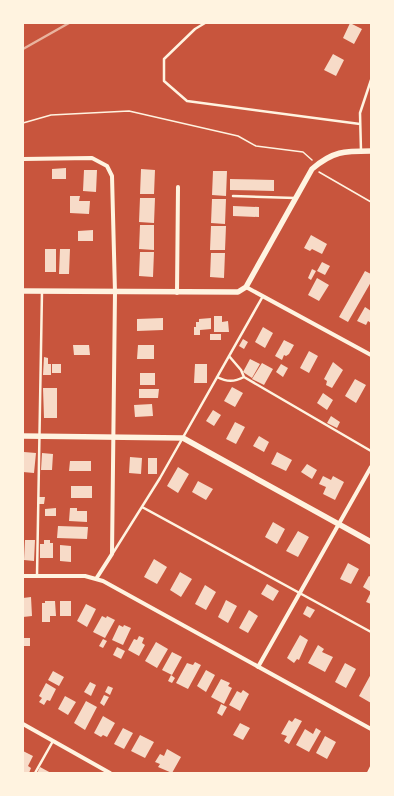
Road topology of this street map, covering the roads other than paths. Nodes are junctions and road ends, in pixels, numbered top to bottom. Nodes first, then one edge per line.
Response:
1 (205, 23) edge
2 (371, 80) edge
3 (360, 124) junction
4 (361, 151) junction
5 (371, 152) edge
6 (23, 159) edge
7 (178, 187) dead end
8 (233, 196) dead end
9 (296, 198) junction
10 (246, 287) junction
11 (23, 291) edge
12 (42, 291) junction
13 (115, 292) junction
14 (177, 293) junction
15 (263, 296) junction
16 (371, 355) edge
17 (229, 356) junction
18 (217, 377) junction
19 (244, 377) junction
20 (23, 436) edge
21 (40, 436) junction
22 (113, 437) junction
23 (183, 438) junction
24 (371, 452) edge
25 (371, 467) edge
26 (142, 507) junction
27 (338, 524) junction
28 (371, 542) edge
29 (112, 554) junction
30 (23, 576) edge
31 (37, 576) junction
32 (96, 579) junction
33 (300, 592) junction
34 (371, 632) edge
35 (258, 666) junction
36 (23, 724) edge
37 (371, 729) edge
38 (53, 741) junction
39 (371, 767) edge
40 (35, 773) edge
41 (110, 773) edge
42 (368, 773) edge

1 - 3 lane
2 - 3 lane
3 - 4 lane
4 - 5 street
4 - 9 street
6 - 13 street
7 - 14 street
8 - 9 lane
9 - 10 street
10 - 14 street
10 - 15 street
11 - 12 street
12 - 13 street
12 - 21 lane
13 - 14 street
13 - 22 street
15 - 16 street
15 - 17 lane
17 - 18 lane
17 - 19 lane
18 - 19 lane
18 - 23 lane
19 - 24 lane
20 - 21 street
21 - 22 street
21 - 31 lane
22 - 23 street
22 - 29 street
23 - 26 lane
23 - 27 street
25 - 27 street
26 - 29 lane
26 - 33 lane
27 - 28 street
27 - 33 street
29 - 32 street
30 - 31 street
31 - 32 street
32 - 35 street
33 - 34 lane
33 - 35 street
35 - 37 street
36 - 38 street
38 - 40 lane
38 - 41 street
39 - 42 lane

